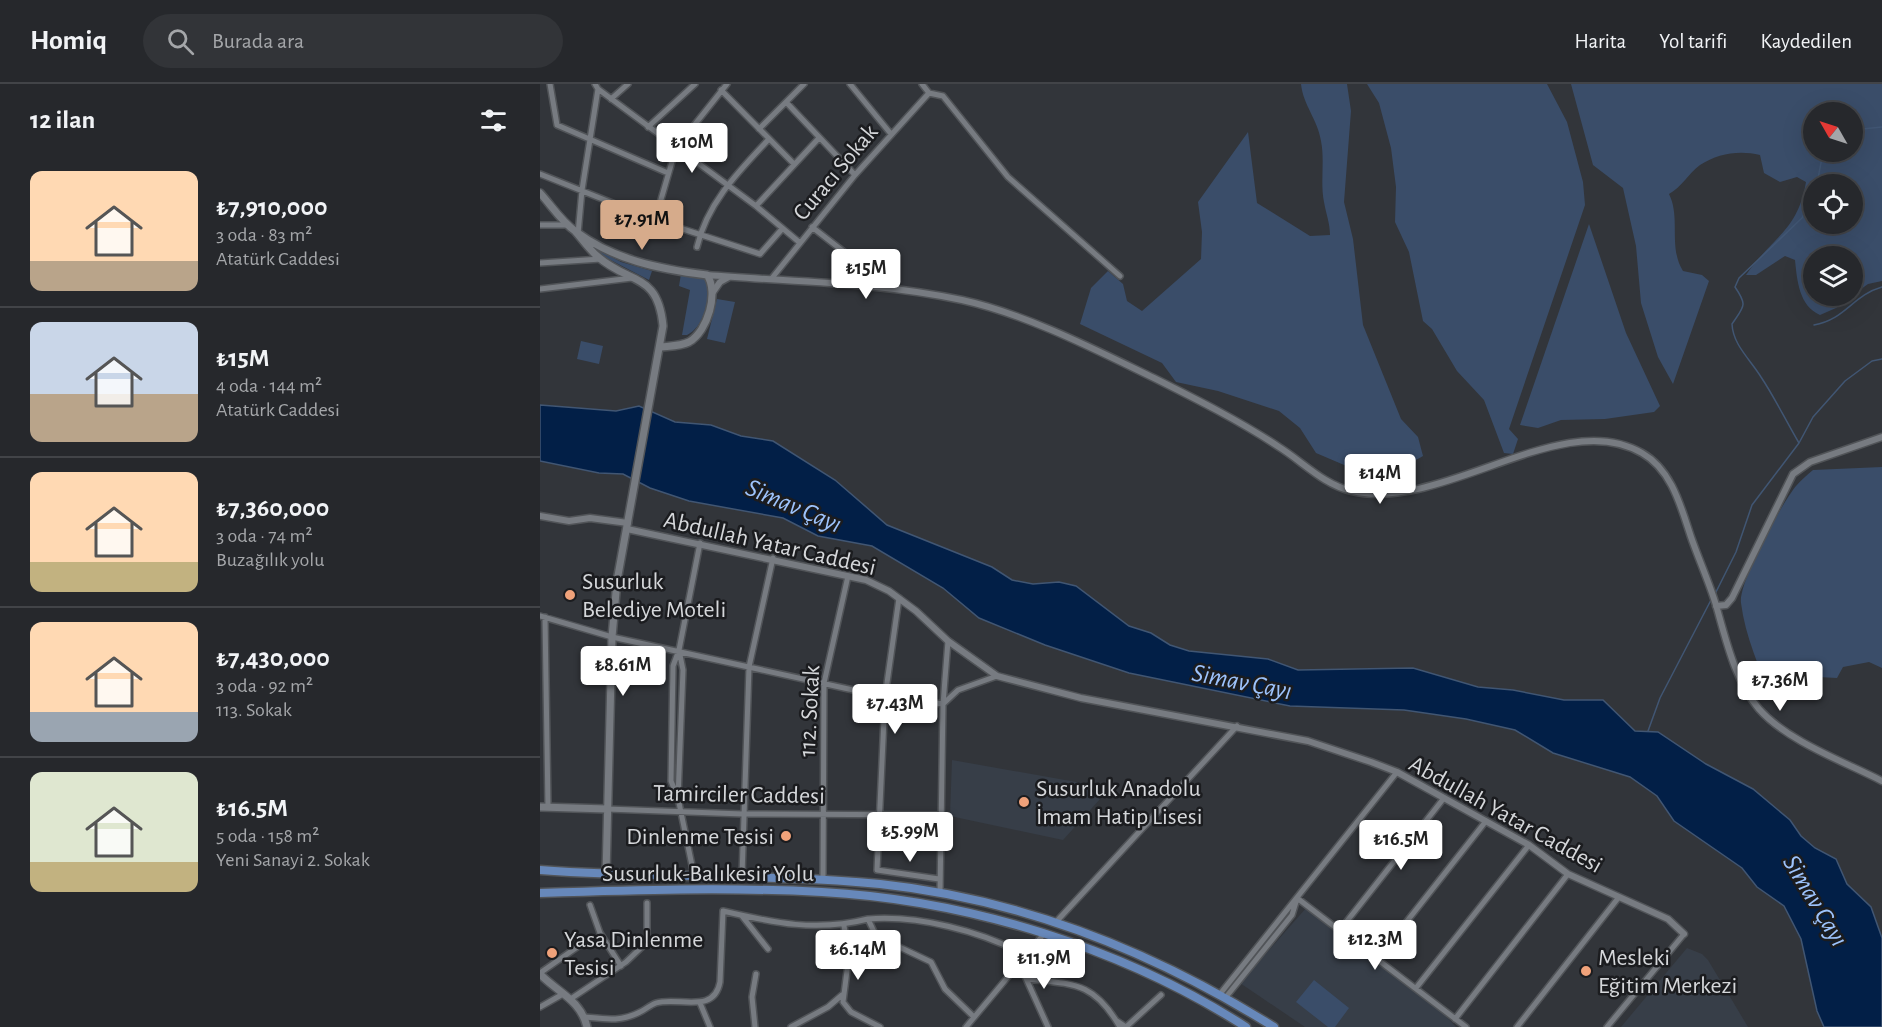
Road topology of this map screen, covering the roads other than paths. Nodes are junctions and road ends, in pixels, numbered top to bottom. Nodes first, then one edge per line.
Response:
1 (550, 84) edge
2 (628, 84) edge
3 (694, 84) edge
4 (727, 84) edge
5 (804, 84) edge
6 (850, 84) edge
7 (922, 84) edge
8 (927, 84) edge
9 (597, 86) edge
10 (721, 90) junction
11 (929, 93) junction
12 (611, 99) junction
13 (786, 102) junction
14 (648, 128) junction
15 (759, 129) junction
16 (891, 134) junction
17 (819, 138) junction
18 (769, 139) junction
19 (590, 140) junction
20 (676, 148) junction
21 (794, 164) junction
22 (668, 173) junction
23 (540, 174) edge
24 (855, 175) junction
25 (725, 185) junction
26 (582, 190) junction
27 (540, 193) edge
28 (756, 206) junction
29 (655, 220) junction
30 (540, 225) edge
31 (568, 225) junction
32 (812, 226) junction
33 (782, 229) junction
34 (577, 232) junction
35 (699, 236) junction
36 (799, 242) junction
37 (697, 247) dead end
38 (848, 255) dead end
39 (601, 259) junction
40 (540, 263) edge
41 (707, 275) junction
42 (1120, 276) dead end
43 (729, 277) junction
44 (633, 278) junction
45 (772, 278) junction
46 (540, 289) edge
47 (713, 292) junction
48 (661, 347) junction
49 (1882, 437) edge
50 (540, 516) edge
51 (628, 523) junction
52 (700, 543) junction
53 (773, 558) junction
54 (848, 576) junction
55 (899, 598) junction
56 (1716, 606) junction
57 (542, 617) edge
58 (612, 637) junction
59 (948, 641) junction
60 (679, 650) junction
61 (749, 667) junction
62 (997, 676) junction
63 (824, 683) junction
64 (885, 697) junction
65 (943, 704) junction
66 (1237, 726) junction
67 (1397, 772) junction
68 (1882, 781) edge
69 (678, 798) junction
70 (1444, 798) junction
71 (540, 807) edge
72 (548, 807) junction
73 (608, 809) junction
74 (680, 810) junction
75 (743, 814) junction
76 (824, 814) junction
77 (879, 814) junction
78 (942, 815) junction
79 (1486, 821) junction
80 (1529, 845) junction
81 (540, 870) edge
82 (1568, 874) junction
83 (606, 875) junction
84 (694, 875) junction
85 (742, 876) junction
86 (939, 879) junction
87 (823, 880) junction
88 (540, 893) edge
89 (939, 893) junction
90 (1619, 897) junction
91 (1297, 898) junction
92 (647, 903) dead end
93 (590, 905) dead end
94 (742, 916) junction
95 (868, 920) junction
96 (1056, 922) junction
97 (844, 926) junction
98 (1340, 930) junction
99 (1684, 934) joint
100 (1043, 935) junction
101 (583, 943) dead end
102 (768, 949) dead end
103 (1025, 956) junction
104 (1378, 958) junction
105 (1019, 963) junction
106 (621, 966) junction
107 (540, 974) edge
108 (756, 974) dead end
109 (1027, 979) junction
110 (1416, 988) junction
111 (563, 994) junction
112 (842, 995) junction
113 (1161, 995) dead end
114 (1223, 995) junction
115 (572, 998) junction
116 (700, 1003) junction
117 (540, 1007) edge
118 (585, 1017) junction
119 (974, 1017) junction
120 (1455, 1019) junction
121 (1116, 1020) junction
122 (587, 1027) edge
123 (710, 1027) edge
124 (755, 1027) edge
125 (791, 1027) edge
126 (880, 1027) edge
127 (966, 1027) edge
128 (1048, 1027) edge
129 (1120, 1027) edge
130 (1126, 1027) edge
131 (1246, 1027) edge
132 (1274, 1027) edge
133 (1466, 1027) edge
134 (1517, 1027) edge
135 (1607, 1027) edge

1 - 19 street
2 - 12 street
3 - 14 street
4 - 10 street
5 - 13 street
6 - 16 street
7 - 11 street
8 - 11 street
9 - 12 street
9 - 19 street
10 - 15 street
10 - 20 street
11 - 16 street, Curacı Sokak
11 - 42 street
12 - 14 street
13 - 15 street
13 - 17 street
14 - 20 street
15 - 18 street
16 - 24 street, Curacı Sokak
17 - 21 street
17 - 24 street
18 - 21 street
18 - 25 street
19 - 22 street
19 - 26 street
20 - 22 street
20 - 25 street
21 - 28 street
22 - 29 street
23 - 26 street
24 - 32 street, Curacı Sokak
25 - 28 street
25 - 35 street
26 - 29 street
26 - 34 street
27 - 31 main road
28 - 33 street
29 - 35 street
30 - 31 street
31 - 34 main road
32 - 36 street, Curacı Sokak
32 - 38 street
33 - 35 street
33 - 36 street
34 - 39 main road
34 - 41 main road
35 - 37 street
36 - 45 street, Curacı Sokak
39 - 40 street
39 - 44 main road
41 - 43 street
41 - 47 main road
43 - 45 street
43 - 47 street
44 - 46 street
44 - 48 main road
45 - 56 street
47 - 48 main road
48 - 51 main road
49 - 56 street
50 - 51 street, Abdullah Yatar Caddesi
51 - 52 street, Abdullah Yatar Caddesi
51 - 58 main road
52 - 53 street, Abdullah Yatar Caddesi
52 - 60 street
53 - 54 street, Abdullah Yatar Caddesi
53 - 61 street
54 - 55 street, Abdullah Yatar Caddesi
54 - 63 street, 112. Sokak
55 - 59 street, Abdullah Yatar Caddesi
55 - 64 street
56 - 68 street
57 - 58 street
57 - 72 street
58 - 60 street
58 - 73 main road
59 - 62 street, Abdullah Yatar Caddesi
59 - 65 street
60 - 61 street
60 - 69 street
60 - 69 street
61 - 63 street
61 - 75 street
62 - 65 street
62 - 66 street, Abdullah Yatar Caddesi
63 - 64 street
63 - 76 street, 112. Sokak
64 - 65 street
64 - 77 street
65 - 78 street
66 - 67 street, Abdullah Yatar Caddesi
66 - 96 street
67 - 70 street, Abdullah Yatar Caddesi
67 - 91 street
69 - 74 street
70 - 79 street, Abdullah Yatar Caddesi
70 - 98 street
71 - 72 main road
72 - 73 main road
73 - 74 street, Tamirciler Caddesi
73 - 83 main road
74 - 75 street, Tamirciler Caddesi
74 - 84 street
75 - 76 street, Tamirciler Caddesi
75 - 85 street
76 - 77 street, Tamirciler Caddesi
76 - 87 street, 112. Sokak
77 - 78 street, Tamirciler Caddesi
77 - 86 street
78 - 86 street
79 - 80 street, Abdullah Yatar Caddesi
79 - 104 street
80 - 82 street, Abdullah Yatar Caddesi
80 - 110 street
81 - 83 highway, Susurluk-Balıkesir Yolu
82 - 90 street, Abdullah Yatar Caddesi
82 - 120 street
83 - 84 highway, Susurluk-Balıkesir Yolu
84 - 85 highway, Susurluk-Balıkesir Yolu
85 - 87 highway, Susurluk-Balıkesir Yolu
86 - 89 street
87 - 89 highway, Susurluk-Balıkesir Yolu
88 - 100 highway, Susurluk-Balıkesir Yolu
89 - 96 highway, Susurluk-Balıkesir Yolu
90 - 99 street, Abdullah Yatar Caddesi
90 - 134 street
91 - 98 street
91 - 114 street
92 - 106 street
93 - 106 street
94 - 97 street
94 - 102 street
94 - 116 street
95 - 97 street
95 - 103 street
95 - 119 street
96 - 114 highway, Susurluk-Balıkesir Yolu
97 - 112 street
98 - 104 street
99 - 135 street
100 - 103 street
100 - 131 highway, Susurluk-Balıkesir Yolu
101 - 107 street
103 - 105 street
104 - 110 street
105 - 109 street
105 - 119 street
106 - 115 street
107 - 111 main road
108 - 124 street
109 - 121 street
109 - 128 street
110 - 120 street
111 - 115 main road
111 - 117 street
112 - 125 street
112 - 126 street
113 - 130 street
114 - 132 highway, Susurluk-Balıkesir Yolu
115 - 118 main road
116 - 118 street
116 - 123 street
118 - 122 main road
119 - 127 street
120 - 133 street
121 - 129 street
121 - 130 street

